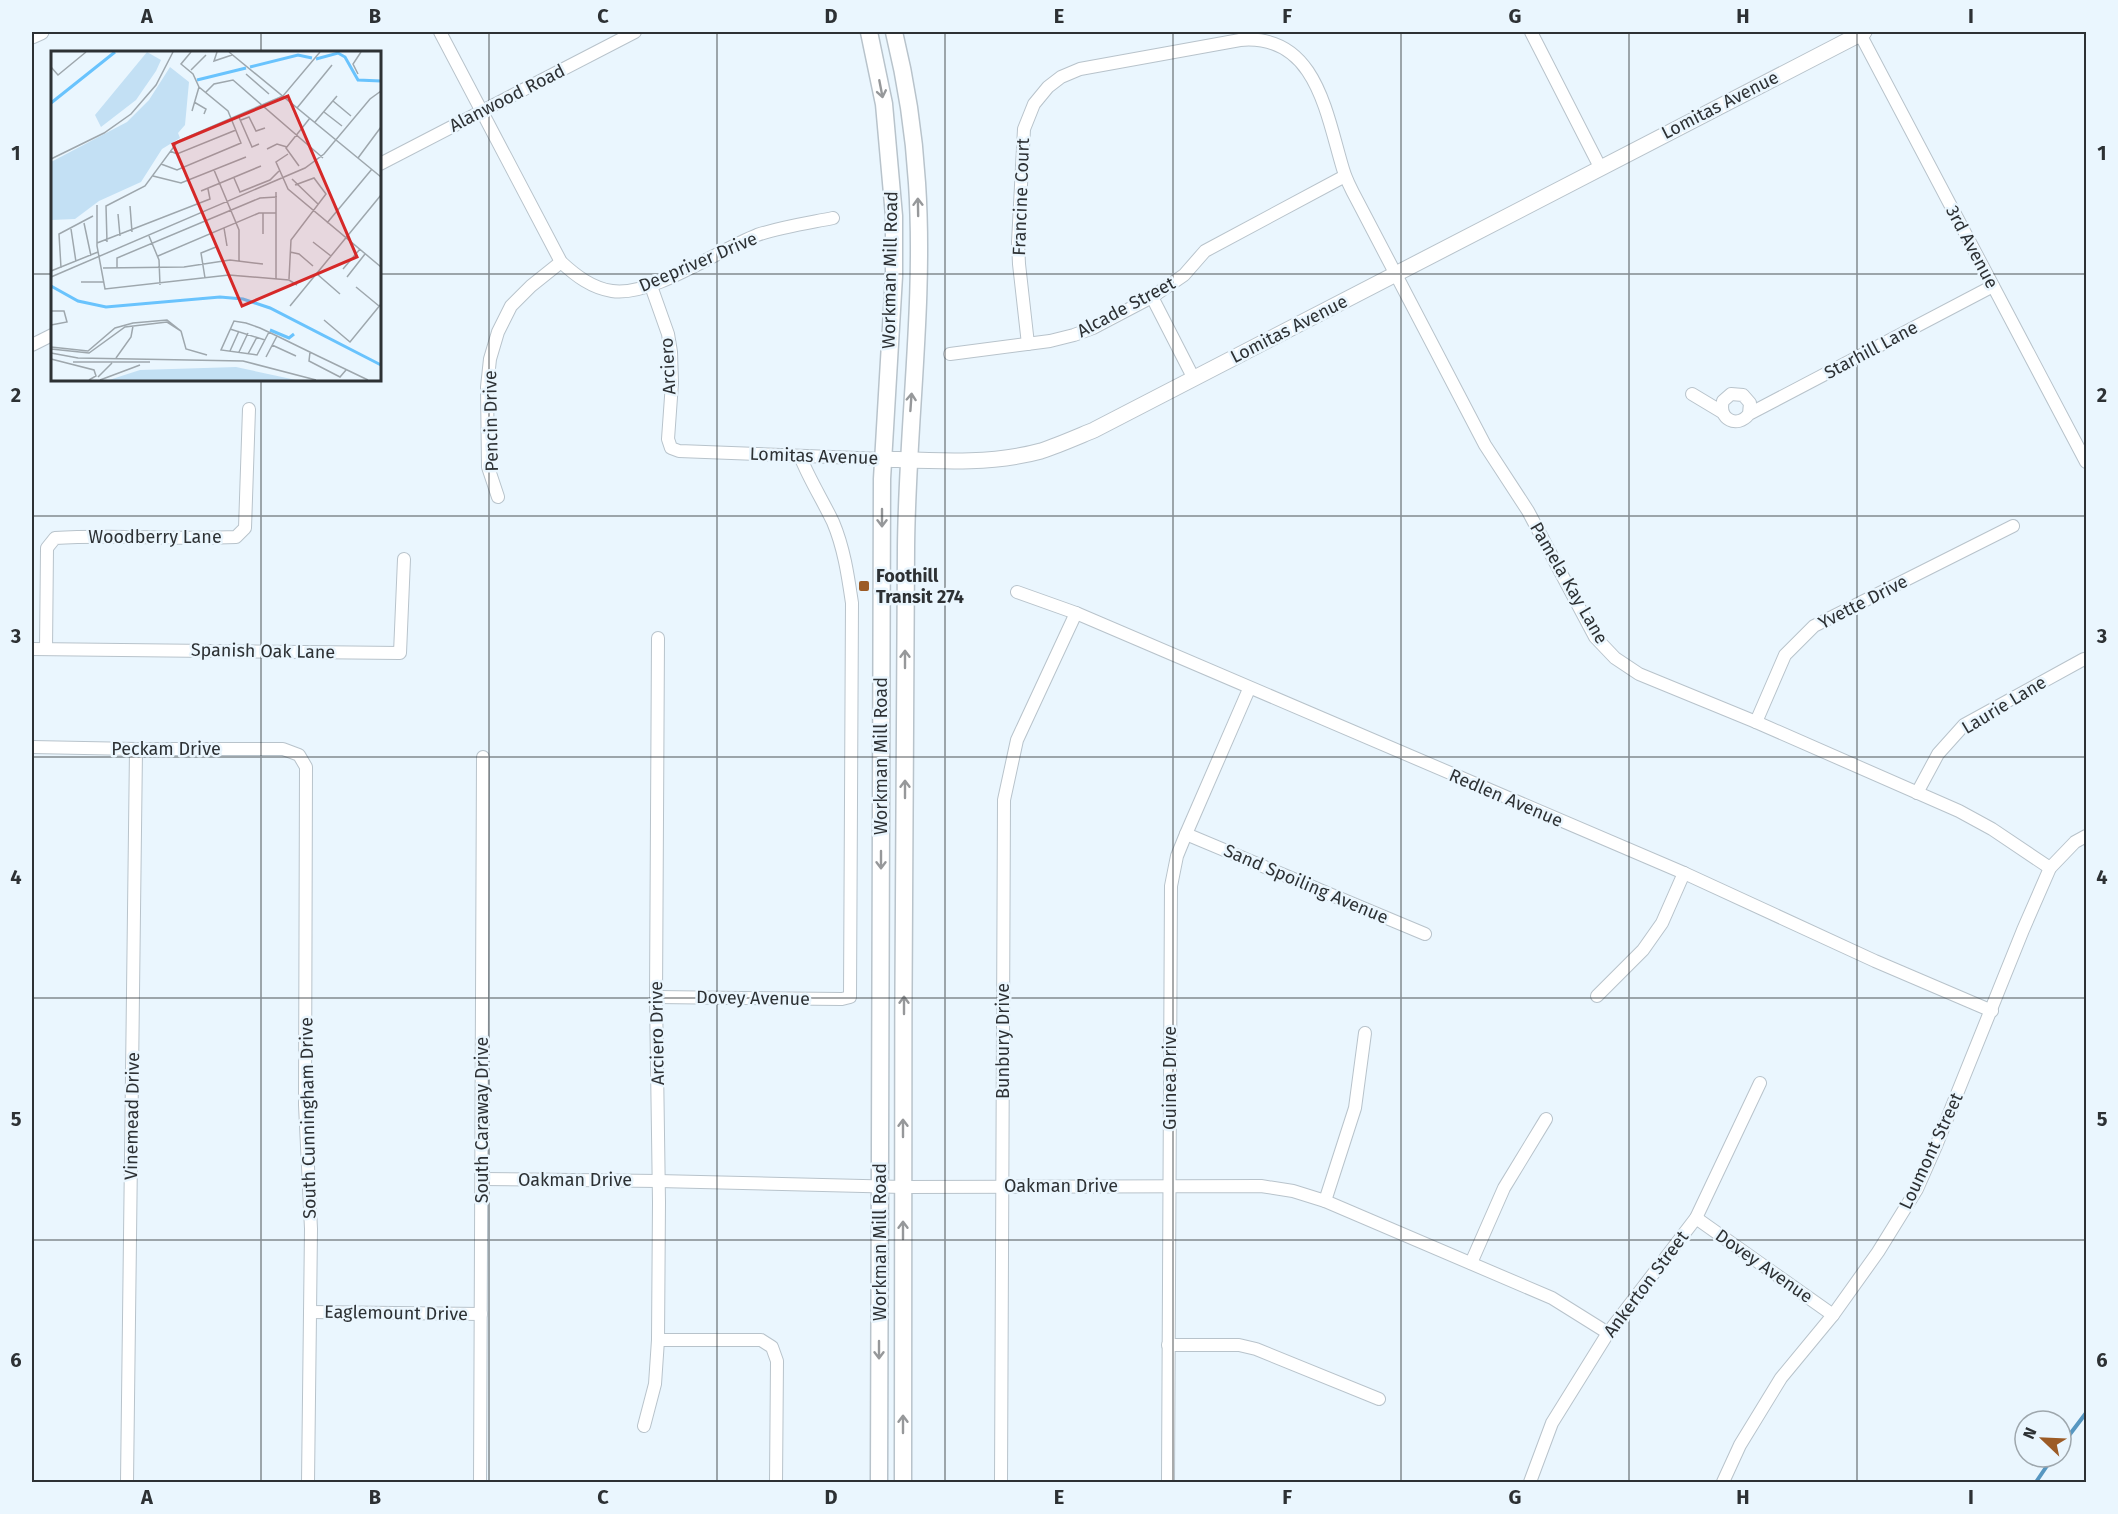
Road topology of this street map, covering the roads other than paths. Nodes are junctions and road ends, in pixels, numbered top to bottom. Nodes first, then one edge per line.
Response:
1 (41, 32) edge
2 (440, 32) edge
3 (635, 32) edge
4 (869, 32) edge
5 (894, 32) edge
6 (1531, 32) edge
7 (1861, 32) edge
8 (1264, 35) edge
9 (32, 36) edge
10 (1240, 36) edge
11 (480, 111) junction
12 (381, 163) edge
13 (1600, 167) junction
14 (1345, 176) junction
15 (833, 218) dead end
16 (561, 262) junction
17 (1395, 274) junction
18 (651, 286) junction
19 (1993, 286) junction
20 (1152, 297) junction
21 (51, 336) edge
22 (1028, 344) junction
23 (32, 345) edge
24 (950, 354) dead end
25 (1194, 379) junction
26 (1692, 394) dead end
27 (249, 409) dead end
28 (1722, 412) junction
29 (1749, 414) junction
30 (671, 448) joint
31 (800, 456) junction
32 (883, 459) junction
33 (908, 460) junction
34 (2086, 462) edge
35 (498, 497) dead end
36 (2013, 526) dead end
37 (404, 559) dead end
38 (1017, 592) dead end
39 (1076, 614) junction
40 (658, 638) dead end
41 (32, 648) edge
42 (46, 649) junction
43 (2084, 659) dead end
44 (1249, 689) junction
45 (1756, 722) junction
46 (32, 747) edge
47 (136, 749) junction
48 (299, 755) joint
49 (483, 757) dead end
50 (1917, 794) junction
51 (1186, 834) junction
52 (2086, 836) edge
53 (2050, 868) junction
54 (1684, 873) junction
55 (1425, 934) dead end
56 (1597, 996) dead end
57 (656, 997) junction
58 (1992, 1011) junction
59 (1365, 1033) dead end
60 (1760, 1083) dead end
61 (1546, 1119) dead end
62 (482, 1179) junction
63 (658, 1181) junction
64 (880, 1186) junction
65 (1002, 1186) junction
66 (903, 1187) junction
67 (1169, 1187) junction
68 (1325, 1201) junction
69 (1696, 1218) junction
70 (1471, 1263) junction
71 (310, 1312) junction
72 (481, 1314) junction
73 (1833, 1315) junction
74 (1608, 1333) junction
75 (658, 1340) junction
76 (1168, 1345) junction
77 (1379, 1399) dead end
78 (644, 1426) dead end
79 (127, 1482) edge
80 (308, 1482) edge
81 (480, 1482) edge
82 (776, 1482) edge
83 (879, 1482) edge
84 (903, 1482) edge
85 (1001, 1482) edge
86 (1168, 1482) edge
87 (1530, 1482) edge
88 (1723, 1482) edge

1 - 9 street
2 - 11 street, Deepriver Drive
3 - 11 street, Alanwood Road
4 -> 32 main road, Workman Mill Road
33 -> 5 main road, Workman Mill Road
6 - 13 street
7 - 13 street, Lomitas Avenue
7 - 19 street, 3rd Avenue
8 - 10 street, Francine Court
8 - 14 street, Francine Court
10 - 22 street, Francine Court
11 - 12 street, Alanwood Road
11 - 16 street, Deepriver Drive
13 - 17 street, Lomitas Avenue
14 - 17 street, Pamela Kay Lane
14 - 20 street, Alcade Street
15 - 18 street, Deepriver Drive
16 - 18 street, Deepriver Drive
16 - 35 street, Pencin Drive
17 - 25 street, Lomitas Avenue
17 - 45 street, Pamela Kay Lane
18 - 30 street, Arciero
19 - 29 street, Starhill Lane
19 - 34 street, 3rd Avenue
20 - 22 street, Alcade Street
20 - 25 street
21 - 23 street
22 - 24 street, Alcade Street
25 - 33 street, Lomitas Avenue
26 - 28 street, Starhill Lane
27 - 42 street, Woodberry Lane
28 - 29 street, Starhill Lane
28 - 29 street
30 - 31 street, Lomitas Avenue
31 - 32 street, Lomitas Avenue
31 - 57 street, Dovey Avenue
32 - 33 street, Lomitas Avenue
32 -> 64 main road, Workman Mill Road
66 -> 33 main road, Workman Mill Road
36 - 45 street, Yvette Drive
37 - 42 street, Spanish Oak Lane
38 - 39 street, Redlen Avenue
39 - 44 street, Redlen Avenue
39 - 65 street, Bunbury Drive
40 - 57 street, Arciero Drive
41 - 42 street, Spanish Oak Lane
43 - 50 street, Laurie Lane
44 - 51 street, Guinea Drive
44 - 54 street, Redlen Avenue
45 - 50 street, Pamela Kay Lane
46 - 47 street, Peckam Drive
47 - 48 street, Peckam Drive
47 - 79 street, Vinemead Drive
48 - 71 street, South Cunningham Drive
49 - 62 street, South Caraway Drive
50 - 53 street, Pamela Kay Lane
51 - 55 street, Sand Spoiling Avenue
51 - 67 street, Guinea Drive
52 - 53 street, Loumont Street
53 - 58 street, Loumont Street
54 - 56 street
54 - 58 street, Redlen Avenue
57 - 63 street, Arciero Drive
58 - 73 street, Loumont Street
59 - 68 street
60 - 69 street, Ankerton Street
61 - 70 street
62 - 63 street, Oakman Drive
62 - 72 street, South Caraway Drive
63 - 64 street, Oakman Drive
63 - 75 street, Arciero Drive
64 - 66 street, Oakman Drive
64 -> 83 main road, Workman Mill Road
65 - 66 street, Oakman Drive
65 - 67 street, Oakman Drive
65 - 85 street, Bunbury Drive
84 -> 66 main road, Workman Mill Road
67 - 68 street, Oakman Drive
67 - 76 street, Guinea Drive
68 - 70 street, Oakman Drive
69 - 73 street, Dovey Avenue
69 - 74 street, Ankerton Street
70 - 74 street, Oakman Drive
71 - 72 street, Eaglemount Drive
71 - 80 street, South Cunningham Drive
72 - 81 street, South Caraway Drive
73 - 88 street, Loumont Street
74 - 87 street, Ankerton Street
75 - 78 street, Arciero Drive
75 - 82 street
76 - 77 street
76 - 86 street, Guinea Drive

